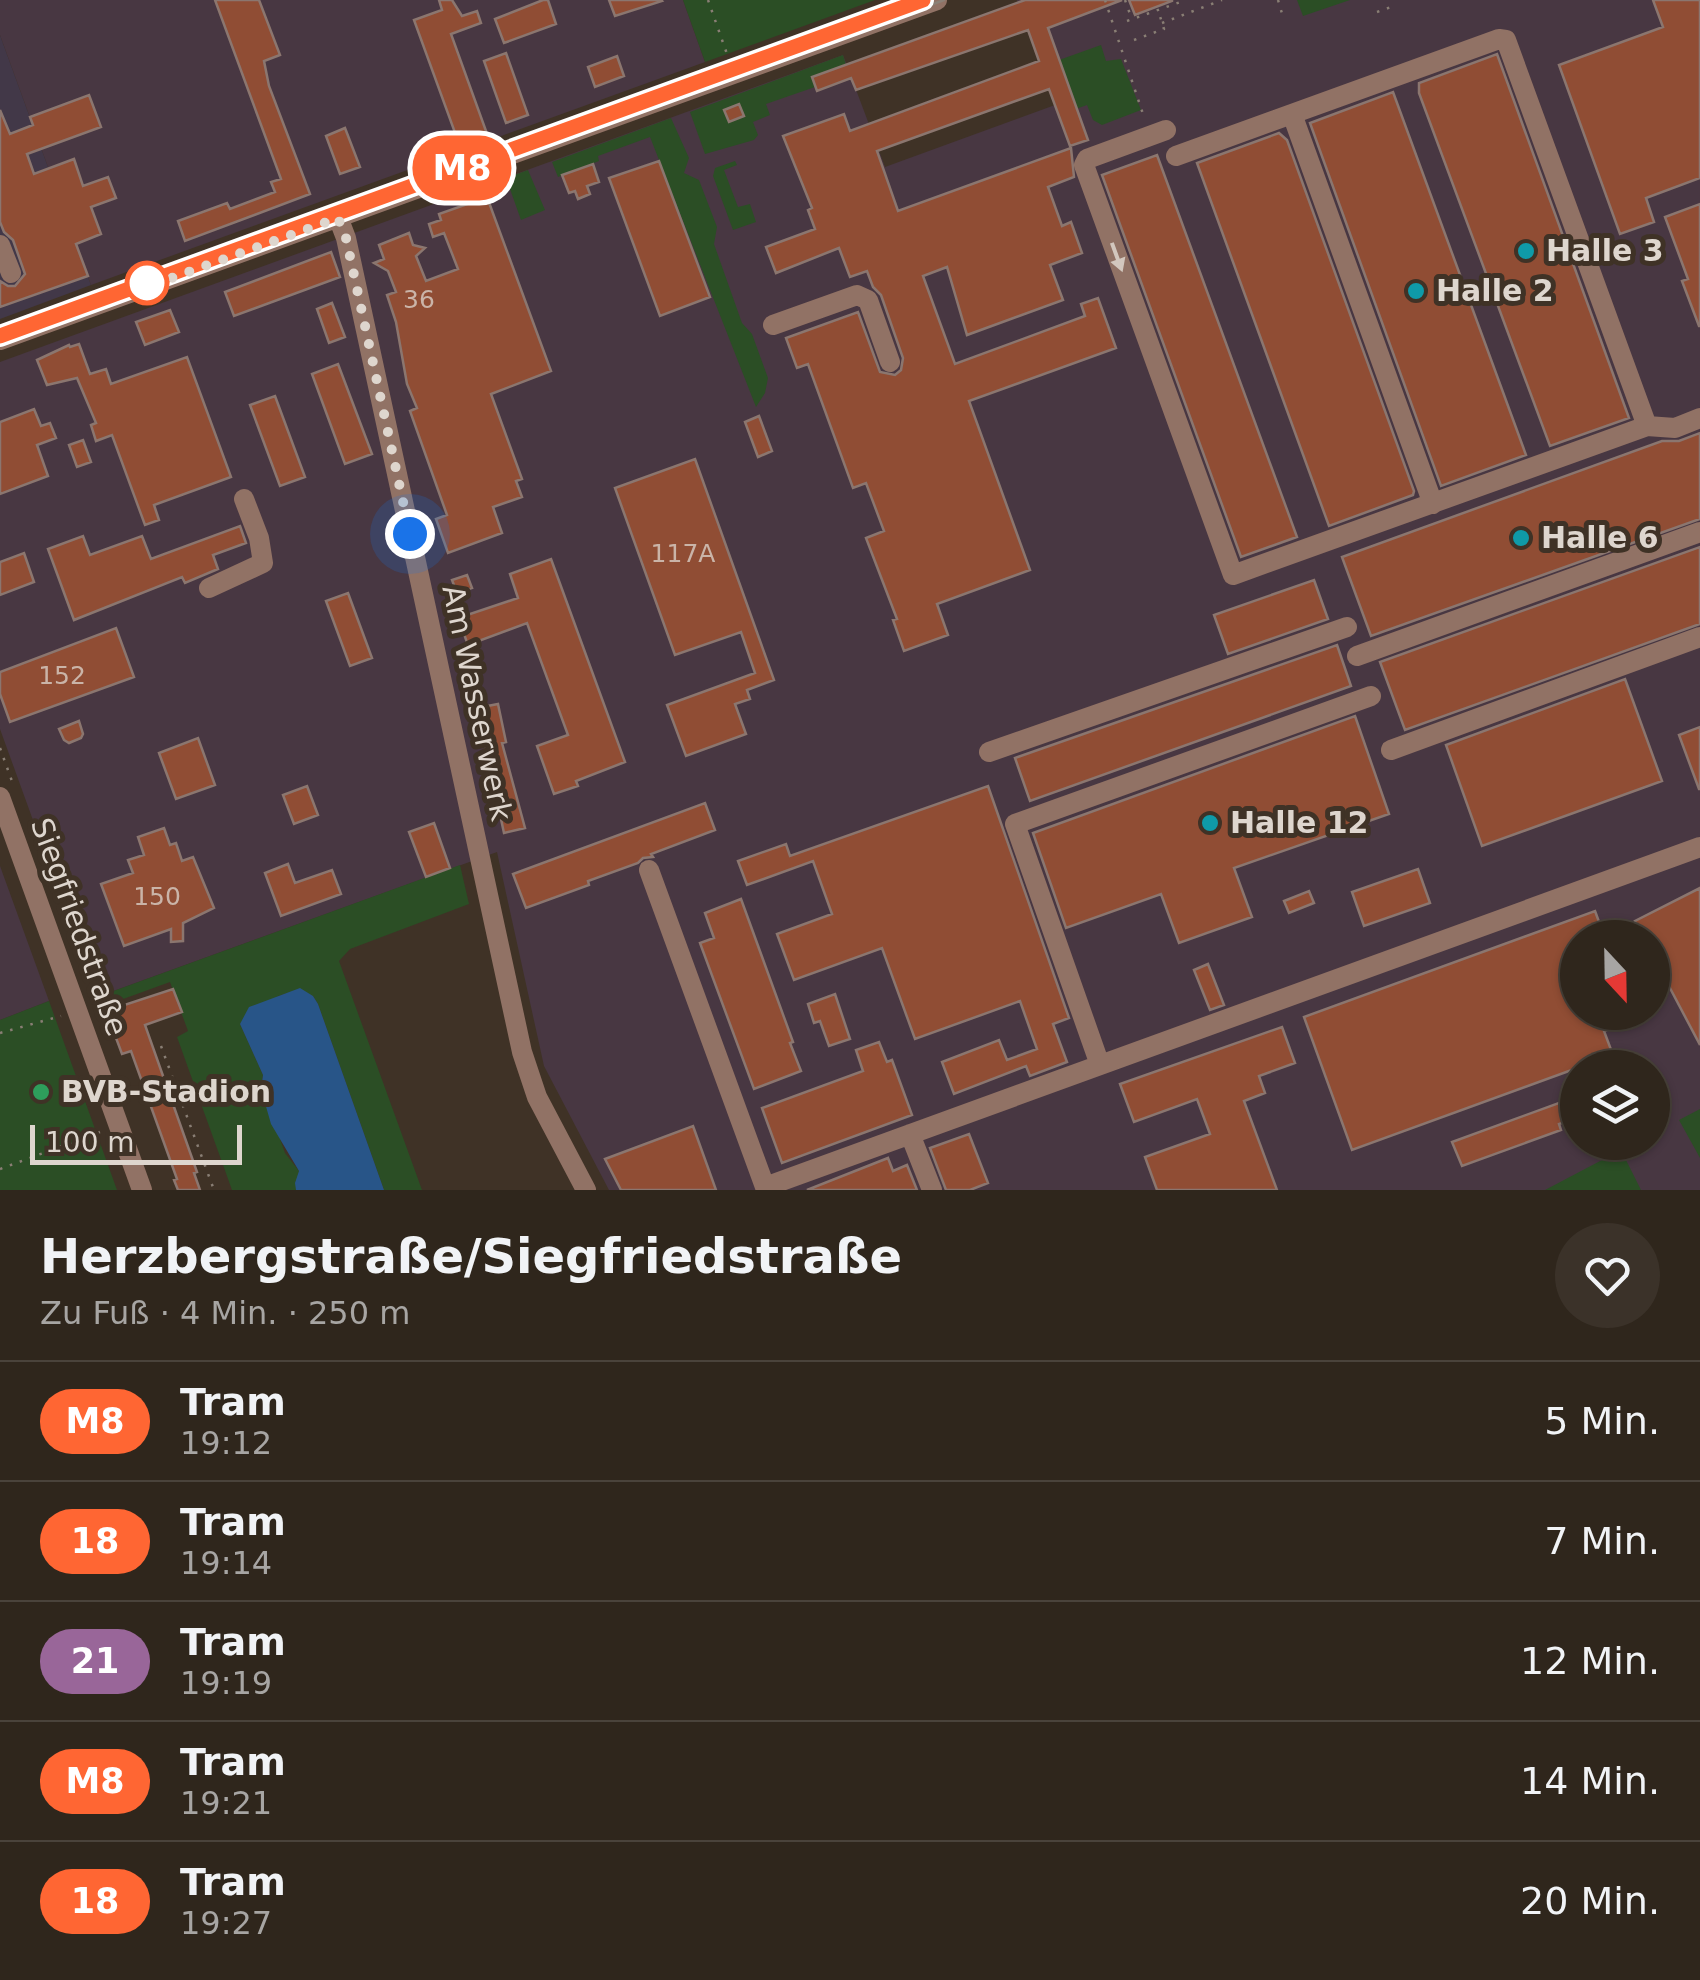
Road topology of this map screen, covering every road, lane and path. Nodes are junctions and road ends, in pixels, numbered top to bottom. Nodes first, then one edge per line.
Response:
1 (708, 0) edge
2 (937, 0) edge
3 (1105, 0) edge
4 (1125, 0) edge
5 (1186, 0) edge
6 (1222, 0) edge
7 (1278, 0) edge
8 (1394, 6) dead end
9 (1158, 10) junction
10 (1377, 12) dead end
11 (1284, 17) dead end
12 (1162, 23) junction
13 (1134, 40) dead end
14 (727, 54) dead end
15 (1292, 114) junction
16 (1159, 133) joint
17 (1176, 156) dead end
18 (338, 218) junction
19 (0, 245) edge
20 (11, 273) dead end
21 (773, 325) dead end
22 (0, 340) edge
23 (890, 362) dead end
24 (1700, 418) edge
25 (1647, 426) junction
26 (244, 498) dead end
27 (1433, 504) junction
28 (1700, 532) edge
29 (209, 588) dead end
30 (1346, 628) dead end
31 (1700, 637) edge
32 (1357, 656) dead end
33 (1371, 696) dead end
34 (1391, 750) dead end
35 (989, 752) dead end
36 (0, 797) edge
37 (1700, 847) edge
38 (649, 870) dead end
39 (58, 1017) dead end
40 (0, 1033) edge
41 (161, 1046) dead end
42 (1100, 1065) junction
43 (100, 1132) dead end
44 (910, 1134) junction
45 (0, 1169) edge
46 (142, 1190) edge
47 (214, 1190) edge
48 (586, 1190) edge
49 (932, 1190) edge

1 - 14 path
2 - 18 street
3 - 16 path
4 - 9 path
5 - 9 path
6 - 12 path
7 - 11 path
8 - 10 path
9 - 12 path
12 - 13 path
15 - 17 street
15 - 25 street
15 - 27 street
16 -> 27 street
18 - 22 street
18 - 48 street, Am Wasserwerk
19 - 20 street
21 - 23 street
24 - 25 street
25 - 27 street
26 - 29 street
28 - 32 street
30 - 35 street
31 - 34 street
33 - 42 street
36 - 46 street, Siegfriedstraße
37 - 42 street
38 - 44 street
39 - 40 path
41 - 47 path
42 - 44 street
43 - 45 path
44 - 49 street

